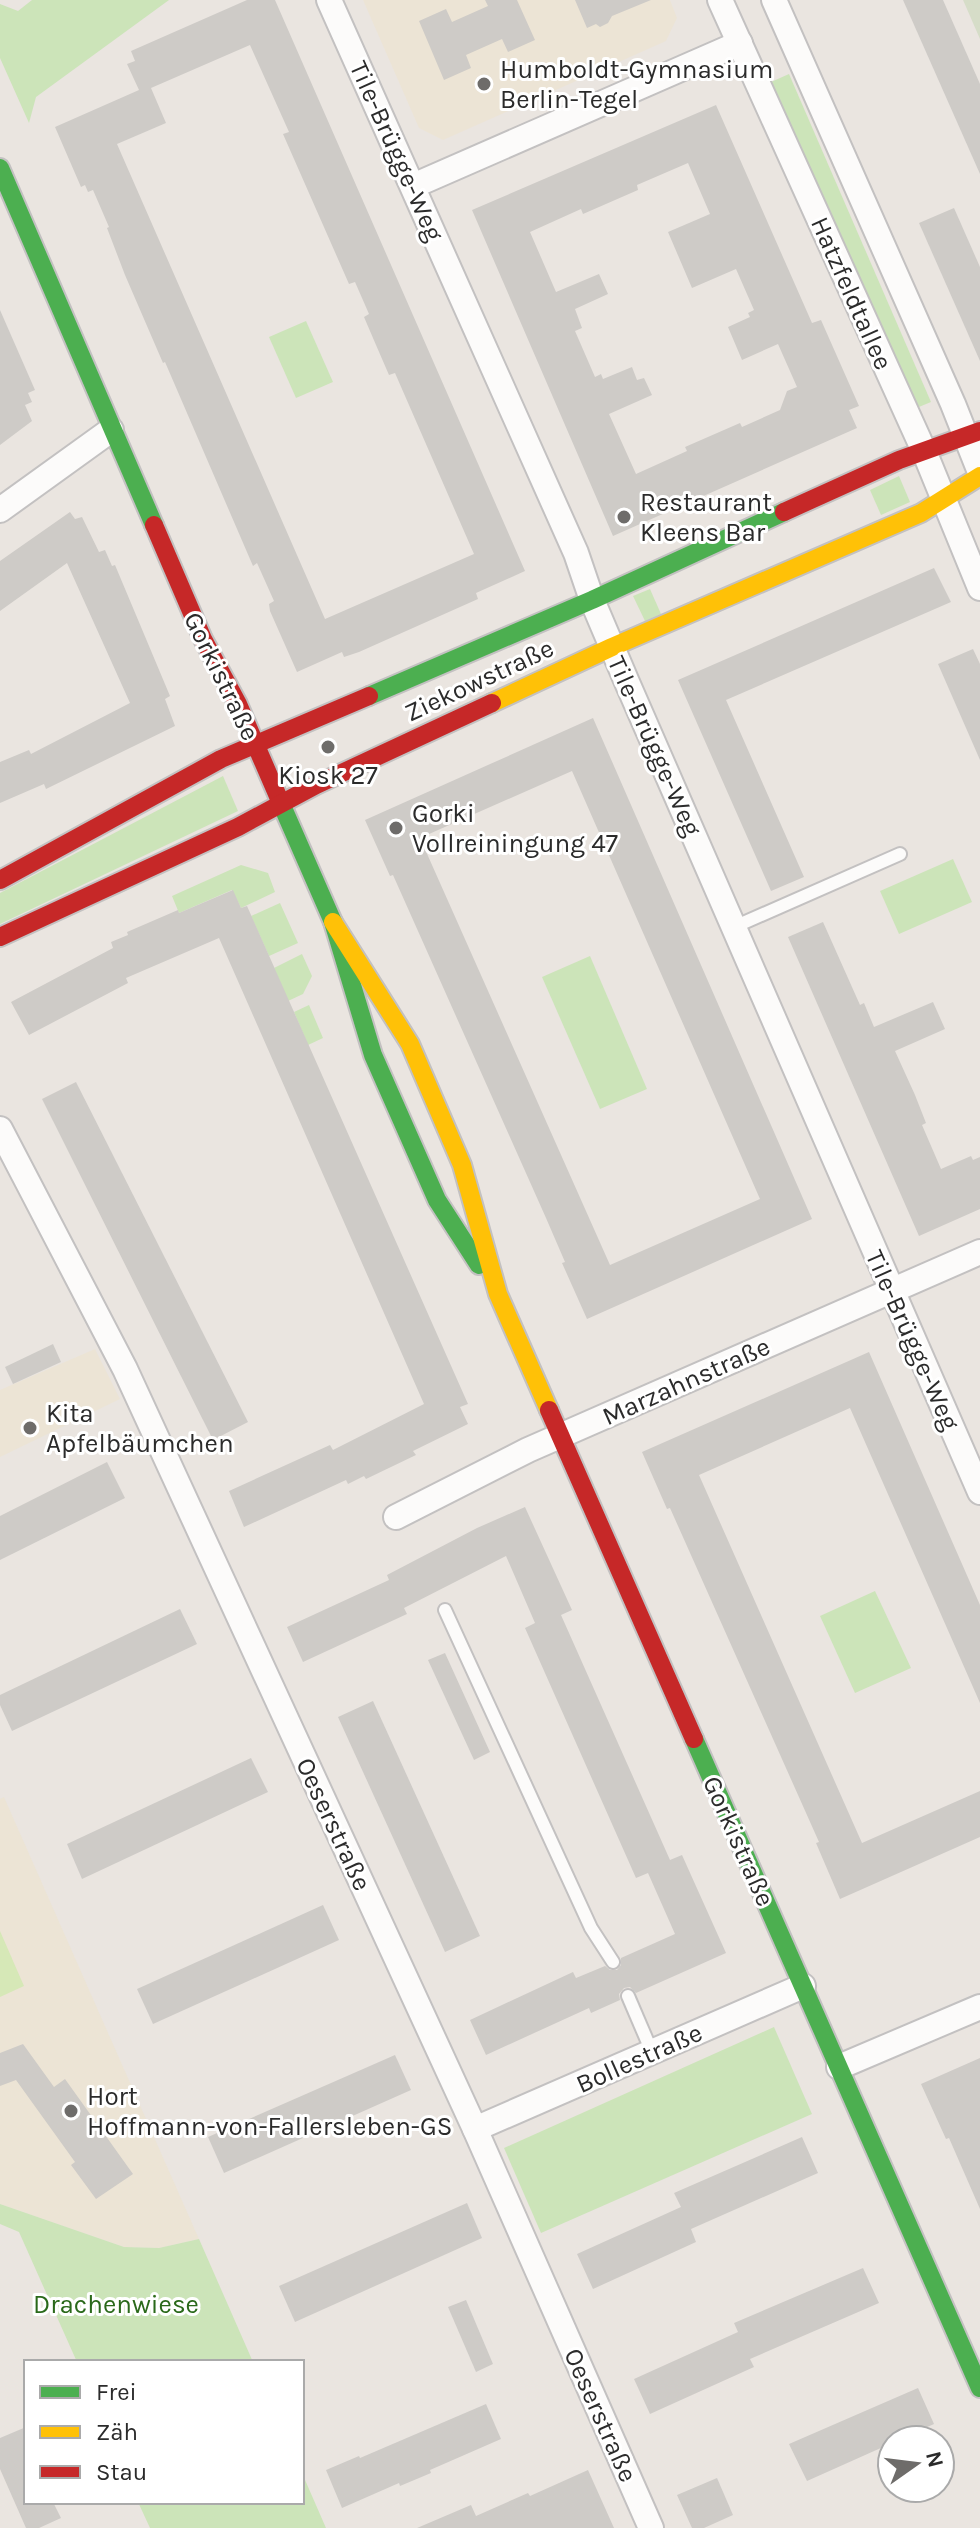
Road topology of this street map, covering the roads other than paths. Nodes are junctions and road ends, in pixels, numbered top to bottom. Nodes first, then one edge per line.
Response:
1 (329, 0) edge
2 (720, 0) edge
3 (774, 0) edge
4 (740, 43) junction
5 (0, 168) edge
6 (413, 186) junction
7 (111, 430) junction
8 (972, 434) edge
9 (924, 451) junction
10 (980, 474) edge
11 (943, 501) junction
12 (0, 510) edge
13 (980, 588) edge
14 (592, 600) junction
15 (612, 647) junction
16 (255, 744) junction
17 (283, 804) junction
18 (900, 854) dead end
19 (0, 880) edge
20 (333, 922) junction
21 (734, 927) junction
22 (0, 937) edge
23 (0, 1129) edge
24 (980, 1252) edge
25 (892, 1291) junction
26 (498, 1294) junction
27 (561, 1436) junction
28 (980, 1492) edge
29 (396, 1517) dead end
30 (445, 1610) dead end
31 (613, 1962) dead end
32 (803, 1986) junction
33 (628, 1996) dead end
34 (980, 2007) edge
35 (652, 2052) junction
36 (839, 2067) junction
37 (475, 2129) junction
38 (980, 2388) edge
39 (651, 2528) edge

1 - 6 street, Tile-Brügge-Weg
2 - 4 street, Hatzfeldtallee
3 - 8 street, Hatzfeldtallee
4 - 6 street
4 - 9 street, Hatzfeldtallee
5 - 7 main road, Gorkistraße
6 - 14 street, Tile-Brügge-Weg
7 - 12 street
7 - 16 main road, Gorkistraße
8 - 9 main road, Ziekowstraße
8 - 10 street, Hatzfeldtallee
9 - 11 street, Hatzfeldtallee
9 - 14 main road, Ziekowstraße
10 - 11 main road, Ziekowstraße
11 - 13 street, Hatzfeldtallee
11 - 15 main road, Ziekowstraße
14 - 15 street, Tile-Brügge-Weg
14 - 16 main road, Ziekowstraße
15 - 17 main road, Ziekowstraße
15 - 21 street, Tile-Brügge-Weg
16 - 17 main road, Gorkistraße
16 - 19 main road, Ziekowstraße
17 - 20 main road, Gorkistraße
17 - 22 main road, Ziekowstraße
18 - 21 lane
20 - 26 main road, Gorkistraße
20 - 26 main road, Gorkistraße
21 - 25 street, Tile-Brügge-Weg
23 - 37 street, Oeserstraße
24 - 25 street, Marzahnstraße
25 - 27 street, Marzahnstraße
25 - 28 street, Tile-Brügge-Weg
26 - 27 main road, Gorkistraße
27 - 29 street, Marzahnstraße
27 - 32 main road, Gorkistraße
30 - 31 lane
32 - 35 street, Bollestraße
32 - 36 main road, Gorkistraße
33 - 35 lane
34 - 36 street
35 - 37 street, Bollestraße
36 - 38 main road, Gorkistraße
37 - 39 street, Oeserstraße

